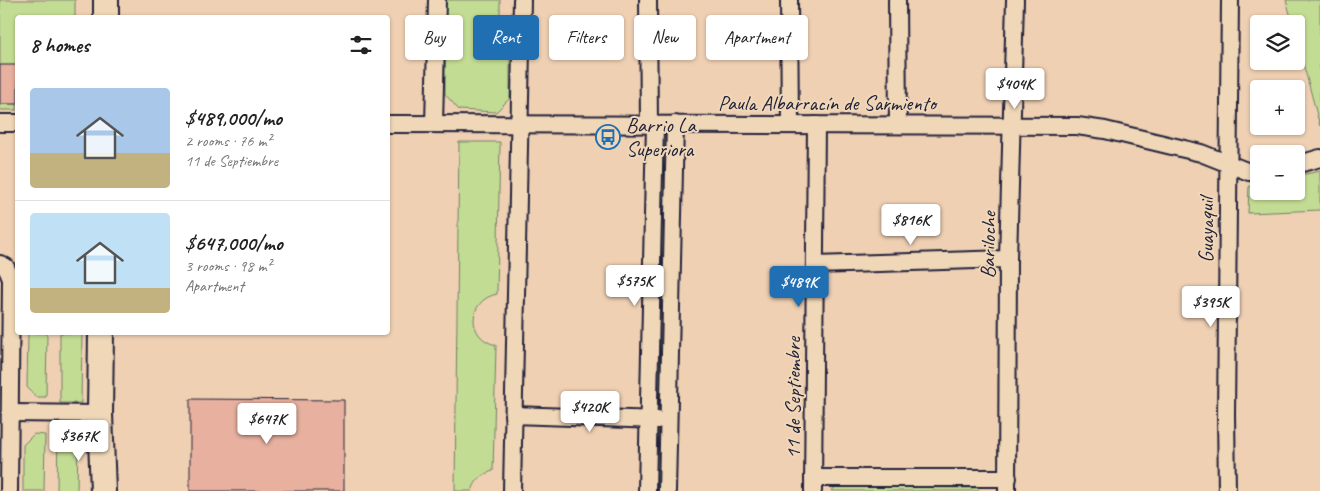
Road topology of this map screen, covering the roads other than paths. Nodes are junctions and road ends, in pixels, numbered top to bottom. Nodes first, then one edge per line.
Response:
1 (106, 0) edge
2 (437, 0) edge
3 (522, 0) edge
4 (648, 0) edge
5 (789, 0) edge
6 (897, 0) edge
7 (1015, 0) edge
8 (1230, 0) edge
9 (106, 15) edge
10 (0, 123) edge
11 (15, 123) edge
12 (390, 124) edge
13 (434, 124) junction
14 (520, 124) junction
15 (652, 124) junction
16 (675, 124) junction
17 (790, 125) junction
18 (816, 125) junction
19 (898, 125) junction
20 (1012, 125) junction
21 (1320, 158) edge
22 (1305, 162) edge
23 (1227, 164) junction
24 (1250, 172) edge
25 (1008, 258) junction
26 (0, 264) edge
27 (815, 265) junction
28 (101, 335) edge
29 (10, 413) junction
30 (513, 415) junction
31 (649, 420) junction
32 (669, 420) junction
33 (100, 425) junction
34 (1007, 484) edge
35 (813, 485) edge
36 (9, 491) edge
37 (97, 491) edge
38 (103, 491) edge
39 (512, 491) edge
40 (647, 491) edge
41 (667, 491) edge
42 (1227, 491) edge

1 - 9 main road
2 - 13 street
3 - 14 street
4 - 15 street
5 - 17 street
6 - 19 street
7 - 20 street, Bariloche
8 - 23 street, Guayaquil
10 - 11 street
12 - 13 street, Paula Albarracín de Sarmiento
13 - 14 street, Paula Albarracín de Sarmiento
14 - 15 street, Paula Albarracín de Sarmiento
14 - 30 street
15 - 16 street, Paula Albarracín de Sarmiento
15 - 31 street
16 - 17 street, Paula Albarracín de Sarmiento
16 - 32 street
17 - 18 street, Paula Albarracín de Sarmiento
18 - 19 street, Paula Albarracín de Sarmiento
18 - 27 street, 11 de Septiembre
19 - 20 street, Paula Albarracín de Sarmiento
20 - 23 street, Paula Albarracín de Sarmiento
20 - 25 street, Bariloche
21 - 22 street
23 - 24 street, Paula Albarracín de Sarmiento
23 - 42 street, Guayaquil
25 - 27 street
25 - 34 street, Bariloche
26 - 29 street
27 - 35 street, 11 de Septiembre
28 - 33 main road
29 - 33 street
29 - 36 street
30 - 31 street
30 - 39 street
31 - 32 street
31 - 40 street
32 - 41 street
33 - 37 main road
33 - 38 main road
34 - 35 street

